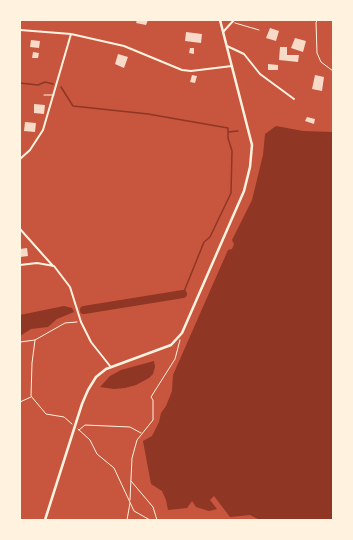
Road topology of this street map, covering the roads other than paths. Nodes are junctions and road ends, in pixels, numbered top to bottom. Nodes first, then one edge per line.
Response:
1 (220, 20) edge
2 (234, 21) edge
3 (20, 30) edge
4 (223, 32) junction
5 (71, 34) junction
6 (227, 46) junction
7 (232, 66) junction
8 (44, 95) dead end
9 (54, 95) junction
10 (294, 99) dead end
11 (20, 159) edge
12 (20, 229) edge
13 (20, 265) edge
14 (54, 266) junction
15 (110, 366) junction
16 (45, 520) edge

1 - 4 street
2 - 4 street
3 - 5 street
4 - 6 street
5 - 7 street
5 - 9 street
6 - 7 street
6 - 10 street
7 - 15 street
8 - 9 lane
9 - 11 street
12 - 14 street
13 - 14 street
14 - 15 street
15 - 16 street

